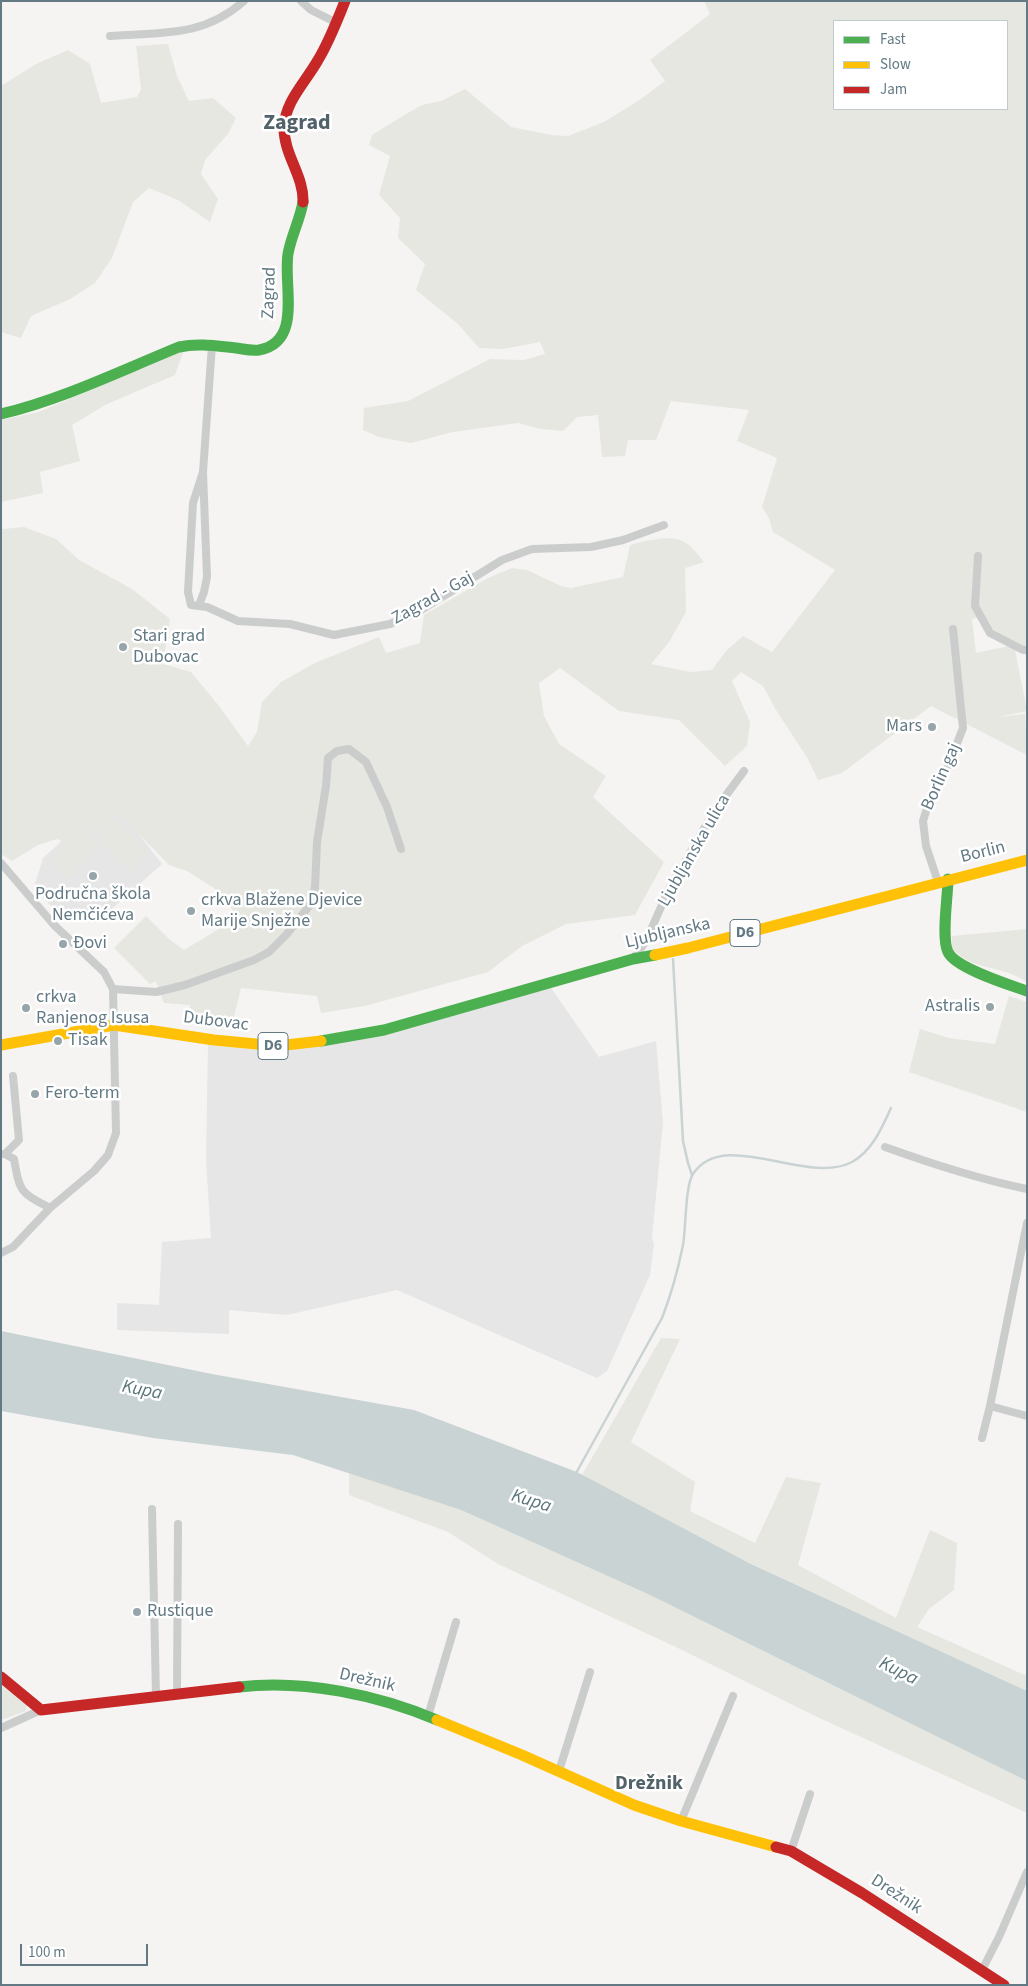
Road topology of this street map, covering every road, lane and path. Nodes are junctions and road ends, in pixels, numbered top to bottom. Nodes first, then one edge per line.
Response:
1 (244, 1) edge
2 (301, 1) edge
3 (345, 1) edge
4 (337, 23) junction
5 (110, 36) dead end
6 (212, 345) junction
7 (1, 414) edge
8 (203, 472) junction
9 (664, 526) dead end
10 (978, 556) dead end
11 (195, 605) junction
12 (953, 629) dead end
13 (1027, 650) edge
14 (744, 771) dead end
15 (401, 849) dead end
16 (1027, 860) edge
17 (1, 863) edge
18 (943, 881) junction
19 (633, 959) junction
20 (541, 985) joint
21 (113, 989) junction
22 (1027, 991) edge
23 (114, 1025) junction
24 (1, 1045) edge
25 (13, 1076) dead end
26 (885, 1147) dead end
27 (3, 1154) edge
28 (1027, 1189) edge
29 (50, 1208) junction
30 (1027, 1223) edge
31 (1, 1253) edge
32 (990, 1406) junction
33 (1027, 1416) edge
34 (982, 1438) dead end
35 (152, 1509) dead end
36 (178, 1524) dead end
37 (456, 1622) dead end
38 (590, 1672) dead end
39 (1, 1678) edge
40 (177, 1693) junction
41 (156, 1696) junction
42 (733, 1696) dead end
43 (41, 1710) junction
44 (428, 1716) junction
45 (1, 1728) edge
46 (559, 1772) junction
47 (810, 1794) dead end
48 (681, 1821) junction
49 (791, 1851) junction
50 (1027, 1872) edge
51 (982, 1970) junction
52 (1004, 1985) edge

1 - 5 street
2 - 4 street
3 - 4 main road, Zagrad
4 - 6 main road, Zagrad
6 - 7 main road, Zagrad
6 - 8 street
8 - 11 street
8 - 11 street
9 - 11 street, Zagrad - Gaj
10 - 13 street
12 - 18 street, Borlin gaj
14 - 19 street, Ljubljanska ulica
15 - 21 street
16 - 18 main road, Borlin / D6
17 - 21 street
18 - 19 main road, Ljubljanska / D6
18 - 22 main road
19 - 20 main road, Ljubljanska / D6
20 - 23 main road, Dubovac / D6
21 - 23 street
23 - 24 main road, Dubovac / D6
23 - 29 street
25 - 27 street
26 - 28 street
27 - 29 street
29 - 31 street
30 - 32 street
32 - 33 street
32 - 34 street
35 - 41 street
36 - 40 street
37 - 44 street
38 - 46 street
39 - 43 main road
40 - 41 main road, Drežnik
40 - 44 main road, Drežnik
41 - 43 main road, Drežnik
42 - 48 street
43 - 45 street
44 - 46 main road, Drežnik
46 - 48 main road, Drežnik
47 - 49 street
48 - 49 main road, Drežnik
49 - 51 main road, Drežnik
50 - 51 street
51 - 52 main road, Drežnik

